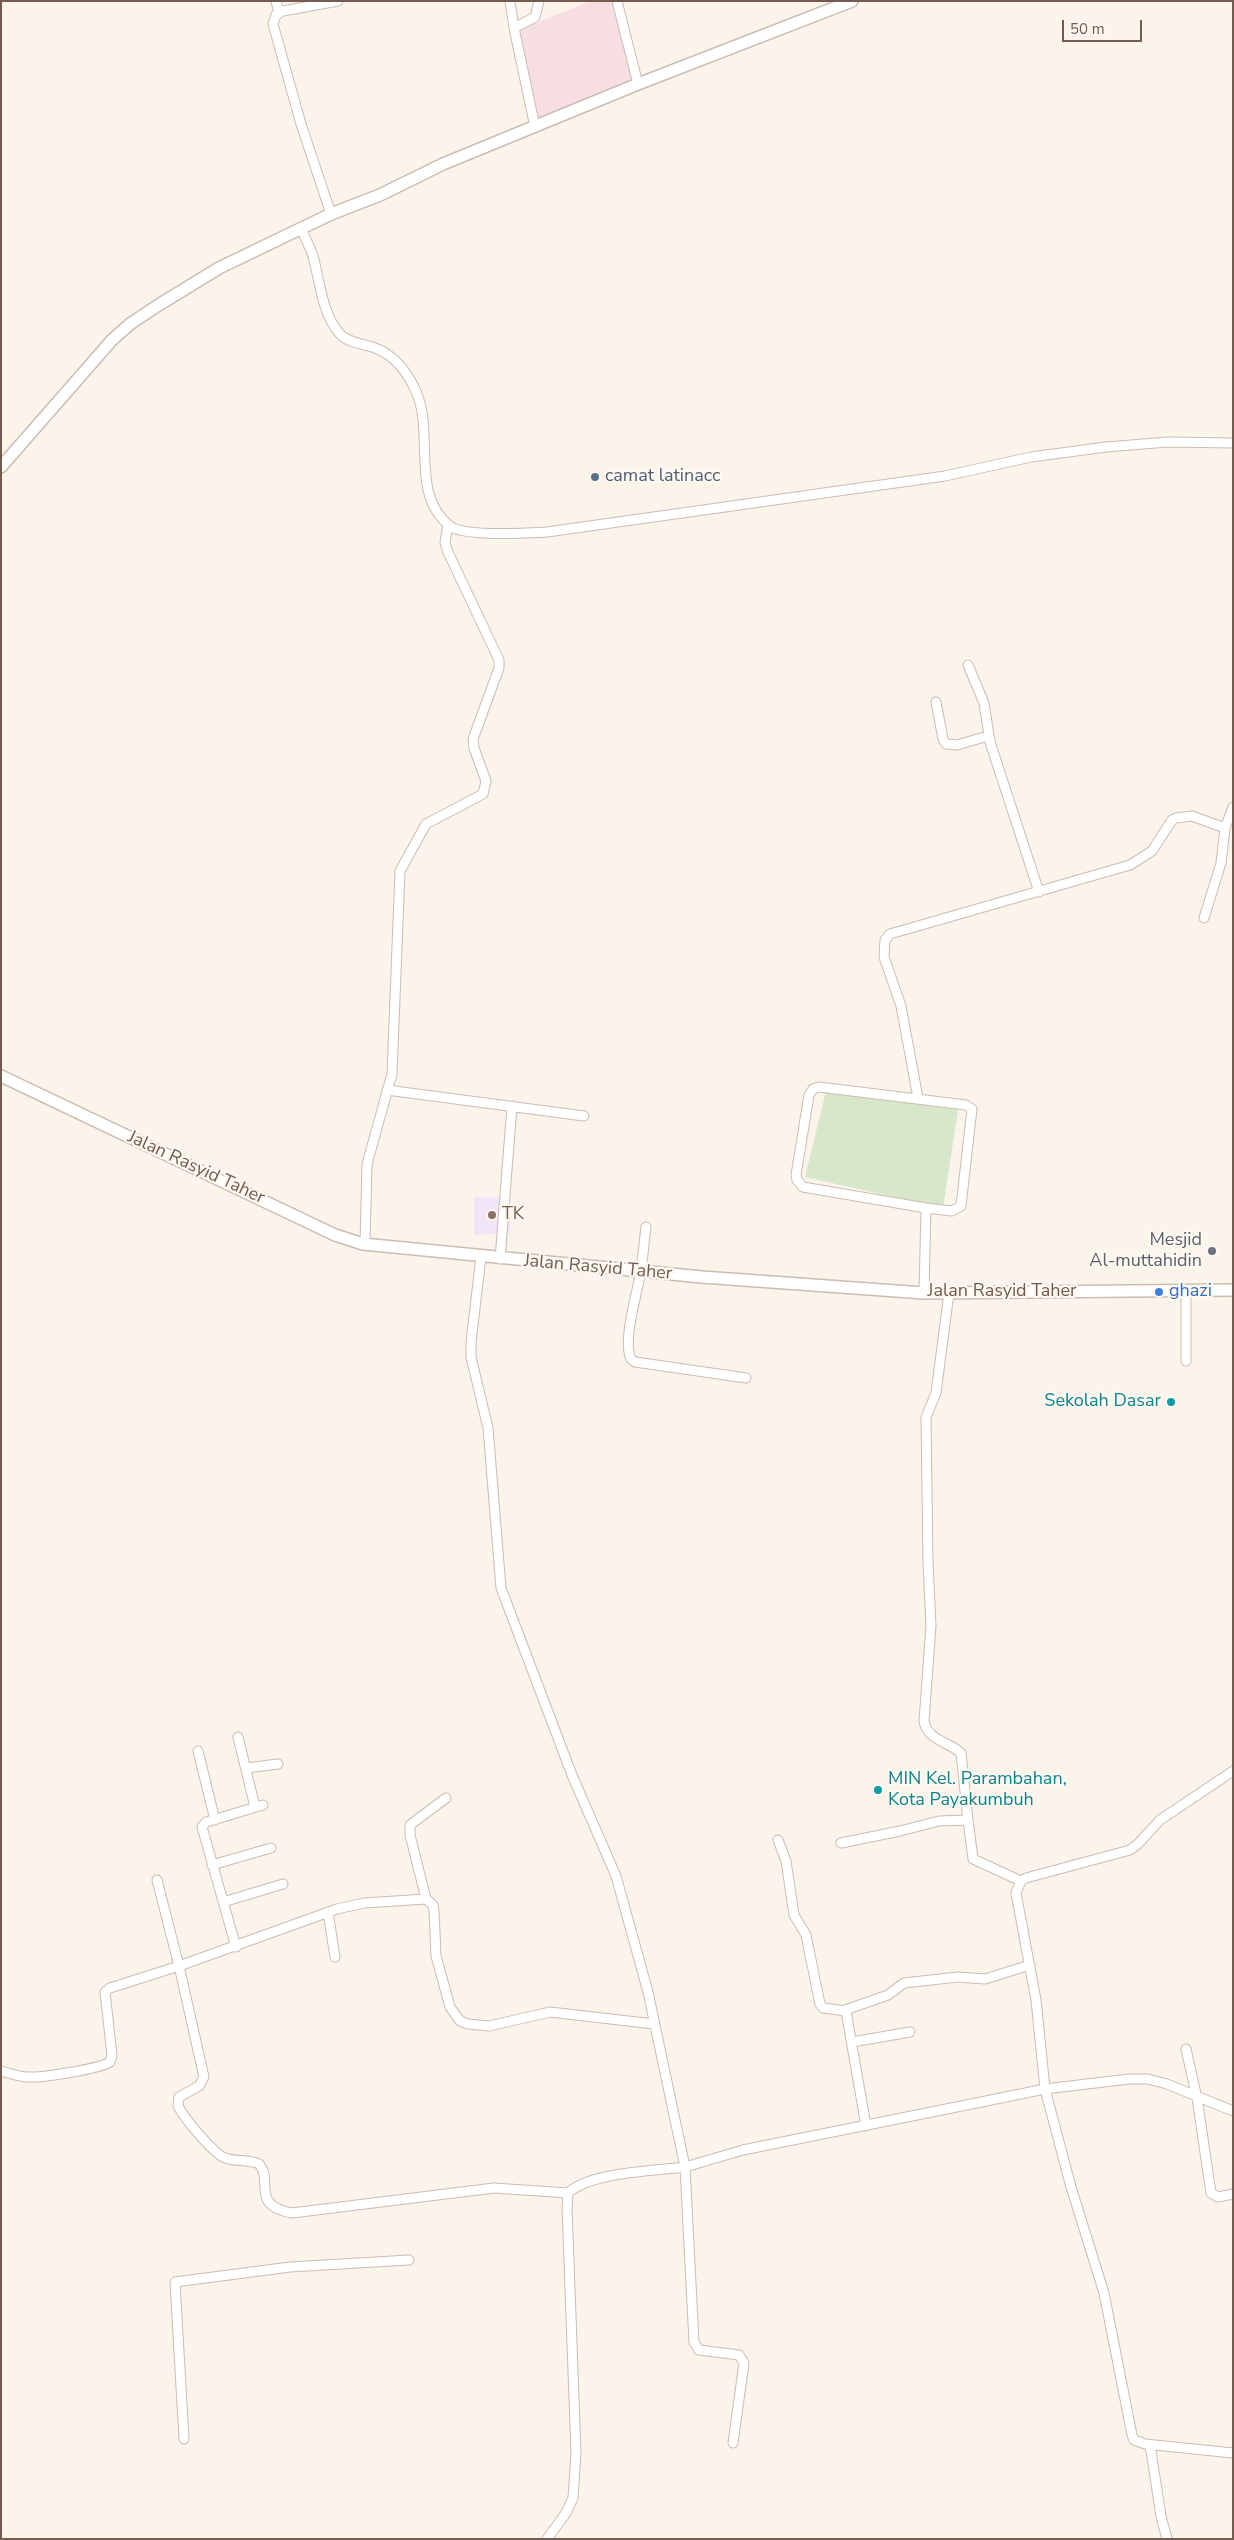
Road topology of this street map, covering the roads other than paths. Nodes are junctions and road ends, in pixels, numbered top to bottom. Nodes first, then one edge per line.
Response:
1 (276, 1) edge
2 (338, 1) edge
3 (510, 1) edge
4 (539, 1) edge
5 (617, 1) edge
6 (852, 1) edge
7 (280, 13) junction
8 (514, 28) junction
9 (638, 84) junction
10 (536, 127) junction
11 (331, 214) junction
12 (301, 228) junction
13 (1233, 443) edge
14 (1, 467) edge
15 (448, 525) junction
16 (968, 665) dead end
17 (936, 702) dead end
18 (988, 736) junction
19 (1233, 807) edge
20 (1225, 828) junction
21 (1039, 892) junction
22 (1204, 918) dead end
23 (1, 1076) edge
24 (387, 1090) junction
25 (918, 1098) junction
26 (512, 1106) junction
27 (584, 1116) dead end
28 (926, 1208) junction
29 (646, 1227) dead end
30 (365, 1244) junction
31 (481, 1257) junction
32 (500, 1259) junction
33 (641, 1272) junction
34 (1233, 1290) edge
35 (1186, 1292) junction
36 (924, 1293) junction
37 (949, 1293) junction
38 (1186, 1361) dead end
39 (746, 1378) dead end
40 (238, 1737) dead end
41 (198, 1751) dead end
42 (278, 1764) dead end
43 (246, 1768) junction
44 (1233, 1771) edge
45 (446, 1798) dead end
46 (215, 1820) junction
47 (968, 1820) junction
48 (778, 1840) dead end
49 (840, 1843) dead end
50 (271, 1848) dead end
51 (212, 1865) junction
52 (158, 1880) dead end
53 (1021, 1881) junction
54 (283, 1884) dead end
55 (426, 1899) junction
56 (223, 1902) junction
57 (328, 1912) junction
58 (236, 1946) junction
59 (335, 1957) dead end
60 (1030, 1965) junction
61 (179, 1966) junction
62 (845, 2010) junction
63 (654, 2024) junction
64 (910, 2032) dead end
65 (852, 2042) junction
66 (1186, 2049) dead end
67 (1, 2071) edge
68 (1045, 2089) junction
69 (1197, 2098) junction
70 (1233, 2112) edge
71 (866, 2126) junction
72 (685, 2167) junction
73 (568, 2193) junction
74 (1233, 2194) edge
75 (409, 2260) dead end
76 (184, 2439) dead end
77 (733, 2443) dead end
78 (1150, 2445) junction
79 (1233, 2453) edge
80 (547, 2539) edge
81 (1167, 2539) edge

1 - 7 street
2 - 7 street
3 - 8 street
4 - 8 street
5 - 9 street
6 - 9 street
7 - 11 street
8 - 10 street
9 - 10 street
10 - 11 street
11 - 12 street
12 - 14 street
12 - 15 street
13 - 15 street
15 - 24 street
16 - 18 street
17 - 18 street
18 - 21 street
19 - 20 street
20 - 21 street
20 - 22 street
21 - 25 street
23 - 30 street, Jalan Rasyid Taher
24 - 26 street
24 - 30 street
25 - 28 street
25 - 28 street
26 - 27 street
26 - 32 street
28 - 36 street
29 - 33 street
30 - 31 street, Jalan Rasyid Taher
31 - 32 street, Jalan Rasyid Taher
31 - 63 street
32 - 33 street, Jalan Rasyid Taher
33 - 36 street, Jalan Rasyid Taher
33 - 39 street
34 - 35 street, Jalan Rasyid Taher
35 - 37 street, Jalan Rasyid Taher
35 - 38 street
36 - 37 street, Jalan Rasyid Taher
37 - 47 street
40 - 43 street
41 - 46 street
42 - 43 street
43 - 46 street
44 - 53 street
45 - 55 street
46 - 51 street
47 - 49 street
47 - 53 street
48 - 62 street
50 - 51 street
51 - 56 street
52 - 61 street
53 - 60 street
54 - 56 street
55 - 57 street
55 - 63 street
56 - 58 street
57 - 58 street
57 - 59 street
58 - 61 street
60 - 62 street
60 - 68 street
61 - 67 street
61 - 73 street
62 - 65 street
63 - 72 street
64 - 65 street
65 - 71 street
66 - 69 street
68 - 69 street
68 - 71 street
68 - 78 street
69 - 70 street
69 - 74 street
71 - 72 street
72 - 73 street
72 - 77 street
73 - 80 street
75 - 76 street
78 - 79 street
78 - 81 street

